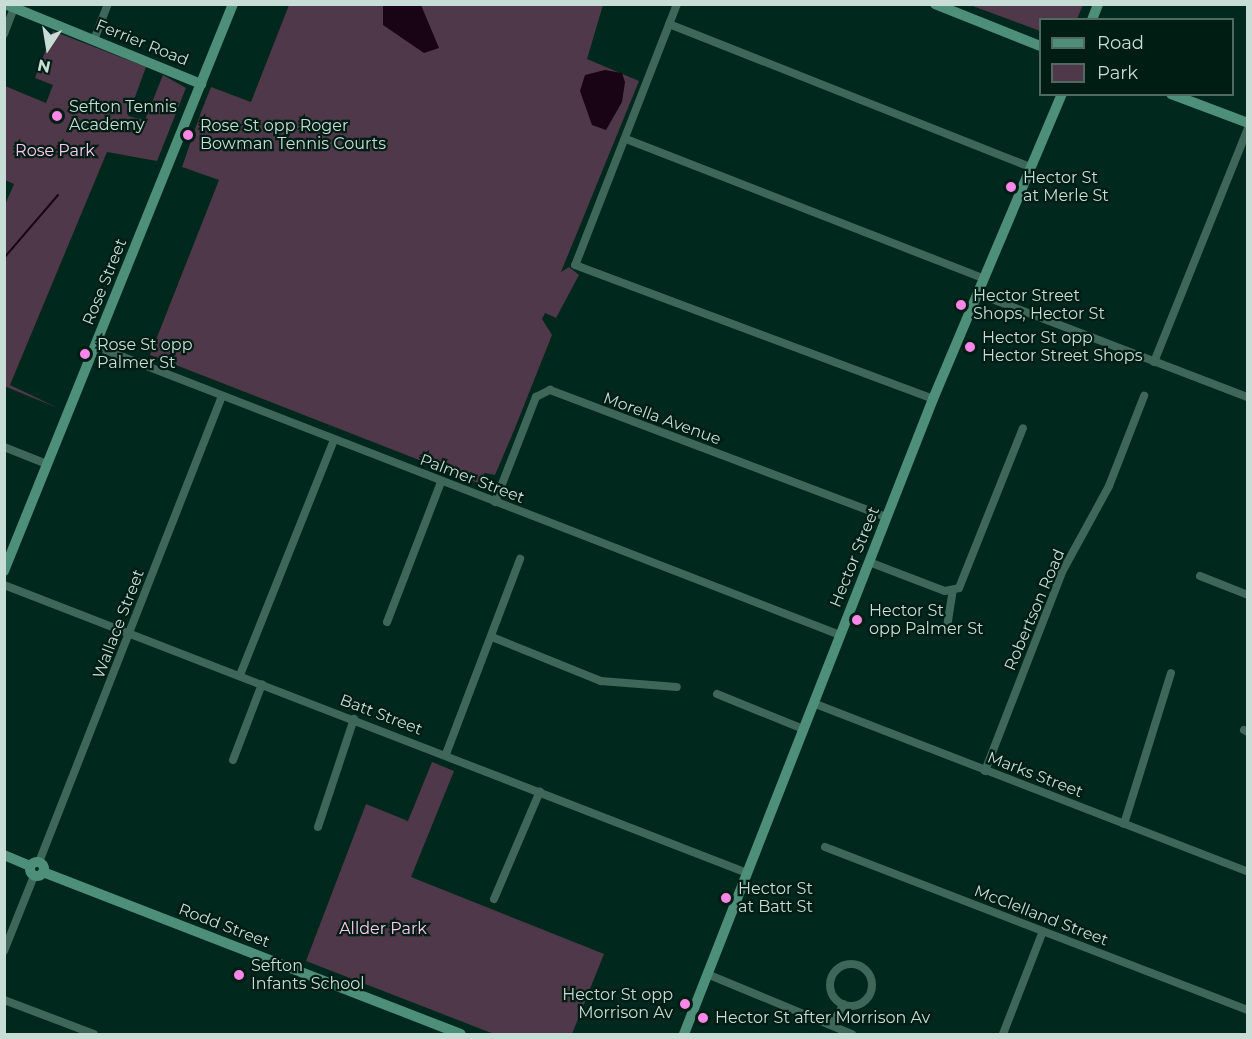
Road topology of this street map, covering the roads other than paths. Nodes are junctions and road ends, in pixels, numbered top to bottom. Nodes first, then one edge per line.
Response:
1 (108, 4) edge
2 (233, 4) edge
3 (677, 4) edge
4 (935, 4) edge
5 (9, 6) edge
6 (669, 24) junction
7 (4, 34) edge
8 (94, 40) junction
9 (1039, 45) edge
10 (201, 84) junction
11 (1061, 96) edge
12 (1176, 96) edge
13 (1248, 123) edge
14 (1248, 128) edge
15 (626, 139) junction
16 (1031, 167) junction
17 (983, 278) junction
18 (979, 294) junction
19 (95, 346) junction
20 (1154, 362) junction
21 (222, 396) junction
22 (1144, 396) dead end
23 (1248, 397) edge
24 (933, 399) junction
25 (1023, 428) dead end
26 (334, 440) junction
27 (4, 447) edge
28 (47, 464) junction
29 (441, 482) junction
30 (495, 502) junction
31 (886, 517) junction
32 (520, 559) dead end
33 (869, 562) junction
34 (4, 572) edge
35 (1200, 576) dead end
36 (4, 585) edge
37 (953, 591) junction
38 (1248, 594) edge
39 (387, 622) dead end
40 (946, 627) dead end
41 (130, 632) junction
42 (840, 636) junction
43 (492, 638) junction
44 (1171, 673) dead end
45 (240, 675) junction
46 (262, 684) junction
47 (677, 687) dead end
48 (717, 694) dead end
49 (813, 703) junction
50 (354, 719) junction
51 (803, 729) junction
52 (446, 754) junction
53 (232, 760) dead end
54 (985, 771) junction
55 (540, 791) junction
56 (1124, 824) junction
57 (318, 827) dead end
58 (825, 848) dead end
59 (4, 855) edge
60 (36, 869) junction
61 (1248, 872) edge
62 (747, 873) junction
63 (494, 900) dead end
64 (1043, 931) junction
65 (4, 951) edge
66 (707, 974) junction
67 (4, 1000) edge
68 (844, 1004) junction
69 (1248, 1010) edge
70 (832, 1024) junction
71 (94, 1035) edge
72 (461, 1035) edge
73 (684, 1035) edge
74 (852, 1035) edge
75 (1003, 1035) edge

1 - 8 street
2 - 10 street, Rose Street
3 - 6 street
4 - 9 street
5 - 7 street
5 - 8 street, Ferrier Road
6 - 15 street
6 - 16 street
8 - 10 street, Ferrier Road
10 - 19 street, Rose Street
11 - 16 street, Hector Street
12 - 13 street
14 - 20 street
15 - 17 street
15 - 24 street
16 - 17 street, Hector Street
17 - 18 street, Hector Street
18 - 20 street
18 - 24 street, Hector Street
19 - 21 street, Palmer Street
19 - 28 street, Rose Street
20 - 23 street
21 - 26 street, Palmer Street
21 - 41 street, Wallace Street
22 - 54 street, Robertson Road
24 - 31 street, Hector Street
25 - 37 street
26 - 29 street, Palmer Street
26 - 45 street
27 - 28 street
28 - 34 street, Rose Street
29 - 30 street, Palmer Street
29 - 39 street
30 - 31 street, Morella Avenue
30 - 42 street, Palmer Street
31 - 33 street, Hector Street
32 - 43 street
33 - 37 street
33 - 42 street, Hector Street
35 - 38 street
36 - 41 street, Batt Street
37 - 40 street
41 - 45 street, Batt Street
41 - 60 street, Wallace Street
42 - 49 street, Hector Street
43 - 47 street
43 - 52 street
44 - 56 street
45 - 46 street, Batt Street
46 - 50 street, Batt Street
46 - 53 street
48 - 51 street
49 - 51 street, Hector Street
49 - 54 street, Marks Street
50 - 52 street, Batt Street
50 - 57 street
51 - 62 street, Hector Street
52 - 55 street, Batt Street
54 - 56 street, Marks Street
55 - 62 street, Batt Street
55 - 63 street
56 - 61 street, Marks Street
58 - 64 street, McClelland Street
59 - 60 street, Rodd Street
60 - 65 street, Wallace Street
60 - 72 street, Rodd Street
62 - 66 street, Hector Street
64 - 69 street, McClelland Street
64 - 75 street
66 - 70 street
66 - 73 street, Hector Street
67 - 71 street
68 - 68 street
68 - 70 street
70 - 74 street

